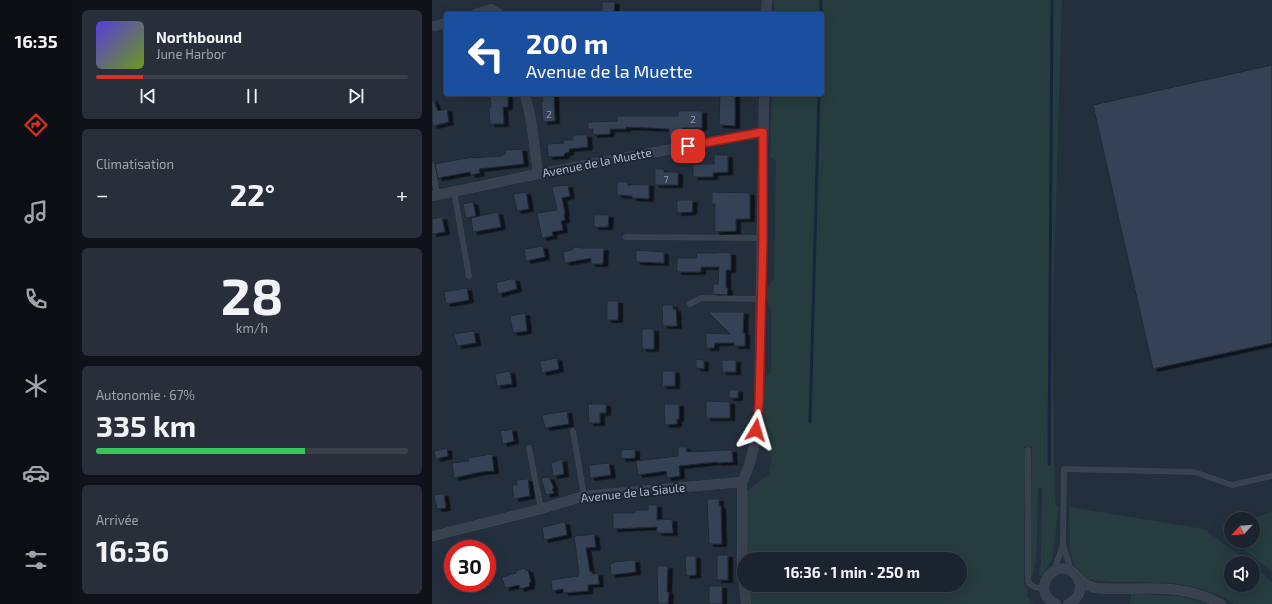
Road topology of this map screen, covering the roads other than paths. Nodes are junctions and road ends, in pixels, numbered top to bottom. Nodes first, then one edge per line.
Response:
1 (767, 0) edge
2 (482, 12) edge
3 (495, 12) edge
4 (766, 12) edge
5 (444, 23) edge
6 (435, 26) dead end
7 (525, 96) edge
8 (764, 96) edge
9 (763, 132) junction
10 (432, 166) edge
11 (538, 174) junction
12 (454, 192) junction
13 (435, 195) edge
14 (626, 238) dead end
15 (763, 238) junction
16 (469, 276) dead end
17 (761, 299) junction
18 (690, 304) dead end
19 (573, 431) dead end
20 (529, 448) dead end
21 (1028, 450) dead end
22 (1272, 476) edge
23 (742, 482) junction
24 (584, 496) junction
25 (541, 509) junction
26 (432, 536) edge
27 (1063, 545) junction
28 (742, 552) edge
29 (1053, 571) junction
30 (1071, 571) junction
31 (1079, 579) junction
32 (1044, 588) junction
33 (1101, 588) junction
34 (745, 592) edge
35 (1078, 596) junction
36 (1053, 603) edge
37 (746, 604) edge
38 (1069, 604) edge
39 (1221, 604) edge

1 - 4 street
2 - 3 street
5 - 6 street
7 - 11 street
8 - 9 street
9 - 11 street, Avenue de la Muette
9 - 15 street
10 - 13 lane
11 - 12 street, Avenue de la Muette
12 - 13 street, Avenue de la Muette
12 - 16 lane
14 - 15 lane
15 - 17 street
17 - 18 lane
17 - 23 street
19 - 24 lane
20 - 25 lane
21 - 32 lane
22 - 27 lane
23 - 24 street, Avenue de la Siaule
23 - 28 street
24 - 25 street, Avenue de la Siaule
25 - 26 street, Avenue de la Siaule
27 - 29 lane
27 - 30 lane
29 - 30 street
29 - 32 street
30 - 31 street
31 - 33 street
31 - 35 street
32 - 36 street
33 - 35 street
33 - 39 street
34 - 37 street
35 - 38 street

